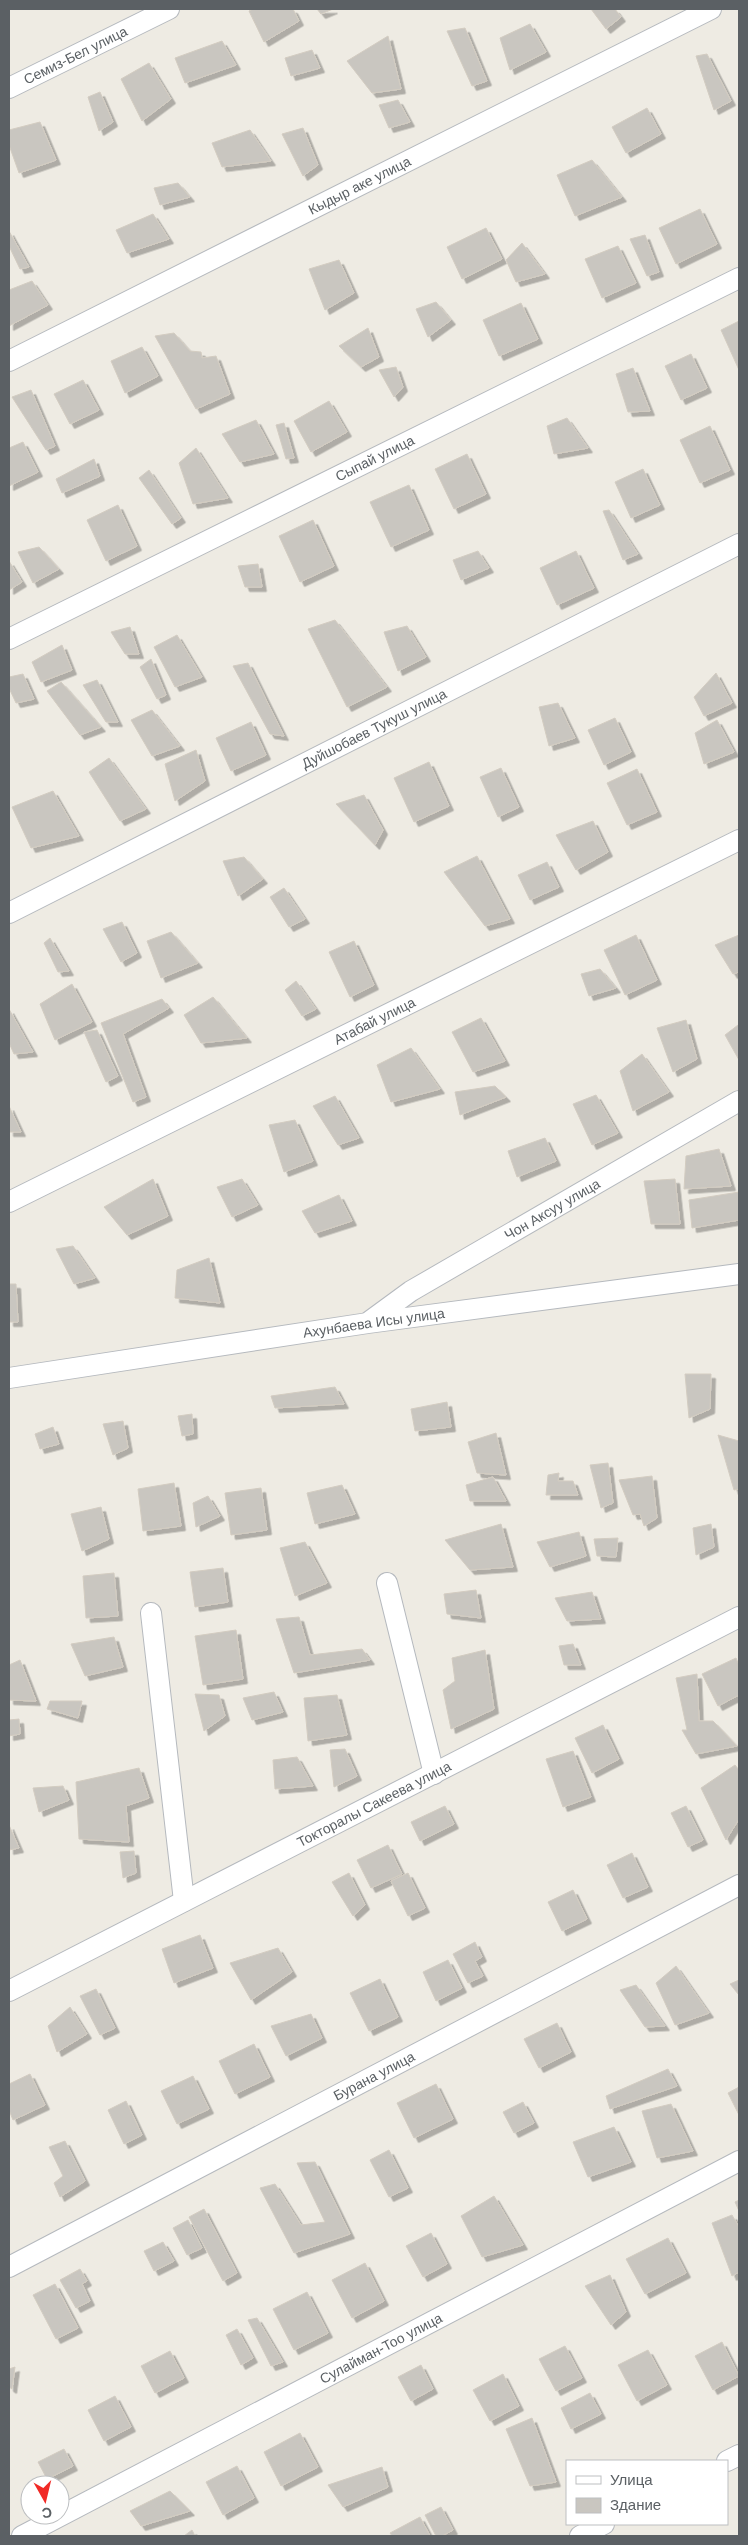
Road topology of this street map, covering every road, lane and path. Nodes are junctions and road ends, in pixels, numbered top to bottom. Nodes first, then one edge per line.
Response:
1 (169, 9) edge
2 (711, 9) edge
3 (9, 88) edge
4 (739, 278) edge
5 (9, 361) edge
6 (739, 544) edge
7 (9, 639) edge
8 (739, 840) edge
9 (9, 913) edge
10 (739, 1101) edge
11 (9, 1202) edge
12 (739, 1274) edge
13 (368, 1322) junction
14 (9, 1378) edge
15 (386, 1583) dead end
16 (151, 1614) dead end
17 (739, 1617) edge
18 (434, 1774) junction
19 (739, 1885) edge
20 (184, 1901) junction
21 (9, 1991) edge
22 (739, 2161) edge
23 (9, 2267) edge
24 (602, 2525) edge
25 (22, 2536) edge
26 (580, 2536) edge

1 - 3 street, Семиз-Бел улица
2 - 5 street, Кыдыр аке улица
4 - 7 street, Сыпай улица
6 - 9 street, Дуйшобаев Тукуш улица
8 - 11 street, Атабай улица
10 - 13 street, Чон Аксуу улица
12 - 13 street, Ахунбаева Исы улица
13 - 14 street, Ахунбаева Исы улица
15 - 18 street
16 - 20 street
17 - 18 street, Токторалы Сакеева улица
18 - 20 street, Токторалы Сакеева улица
19 - 23 street, Бурана улица
20 - 21 street, Токторалы Сакеева улица
22 - 25 street, Сулайман-Тоо улица
24 - 26 street

